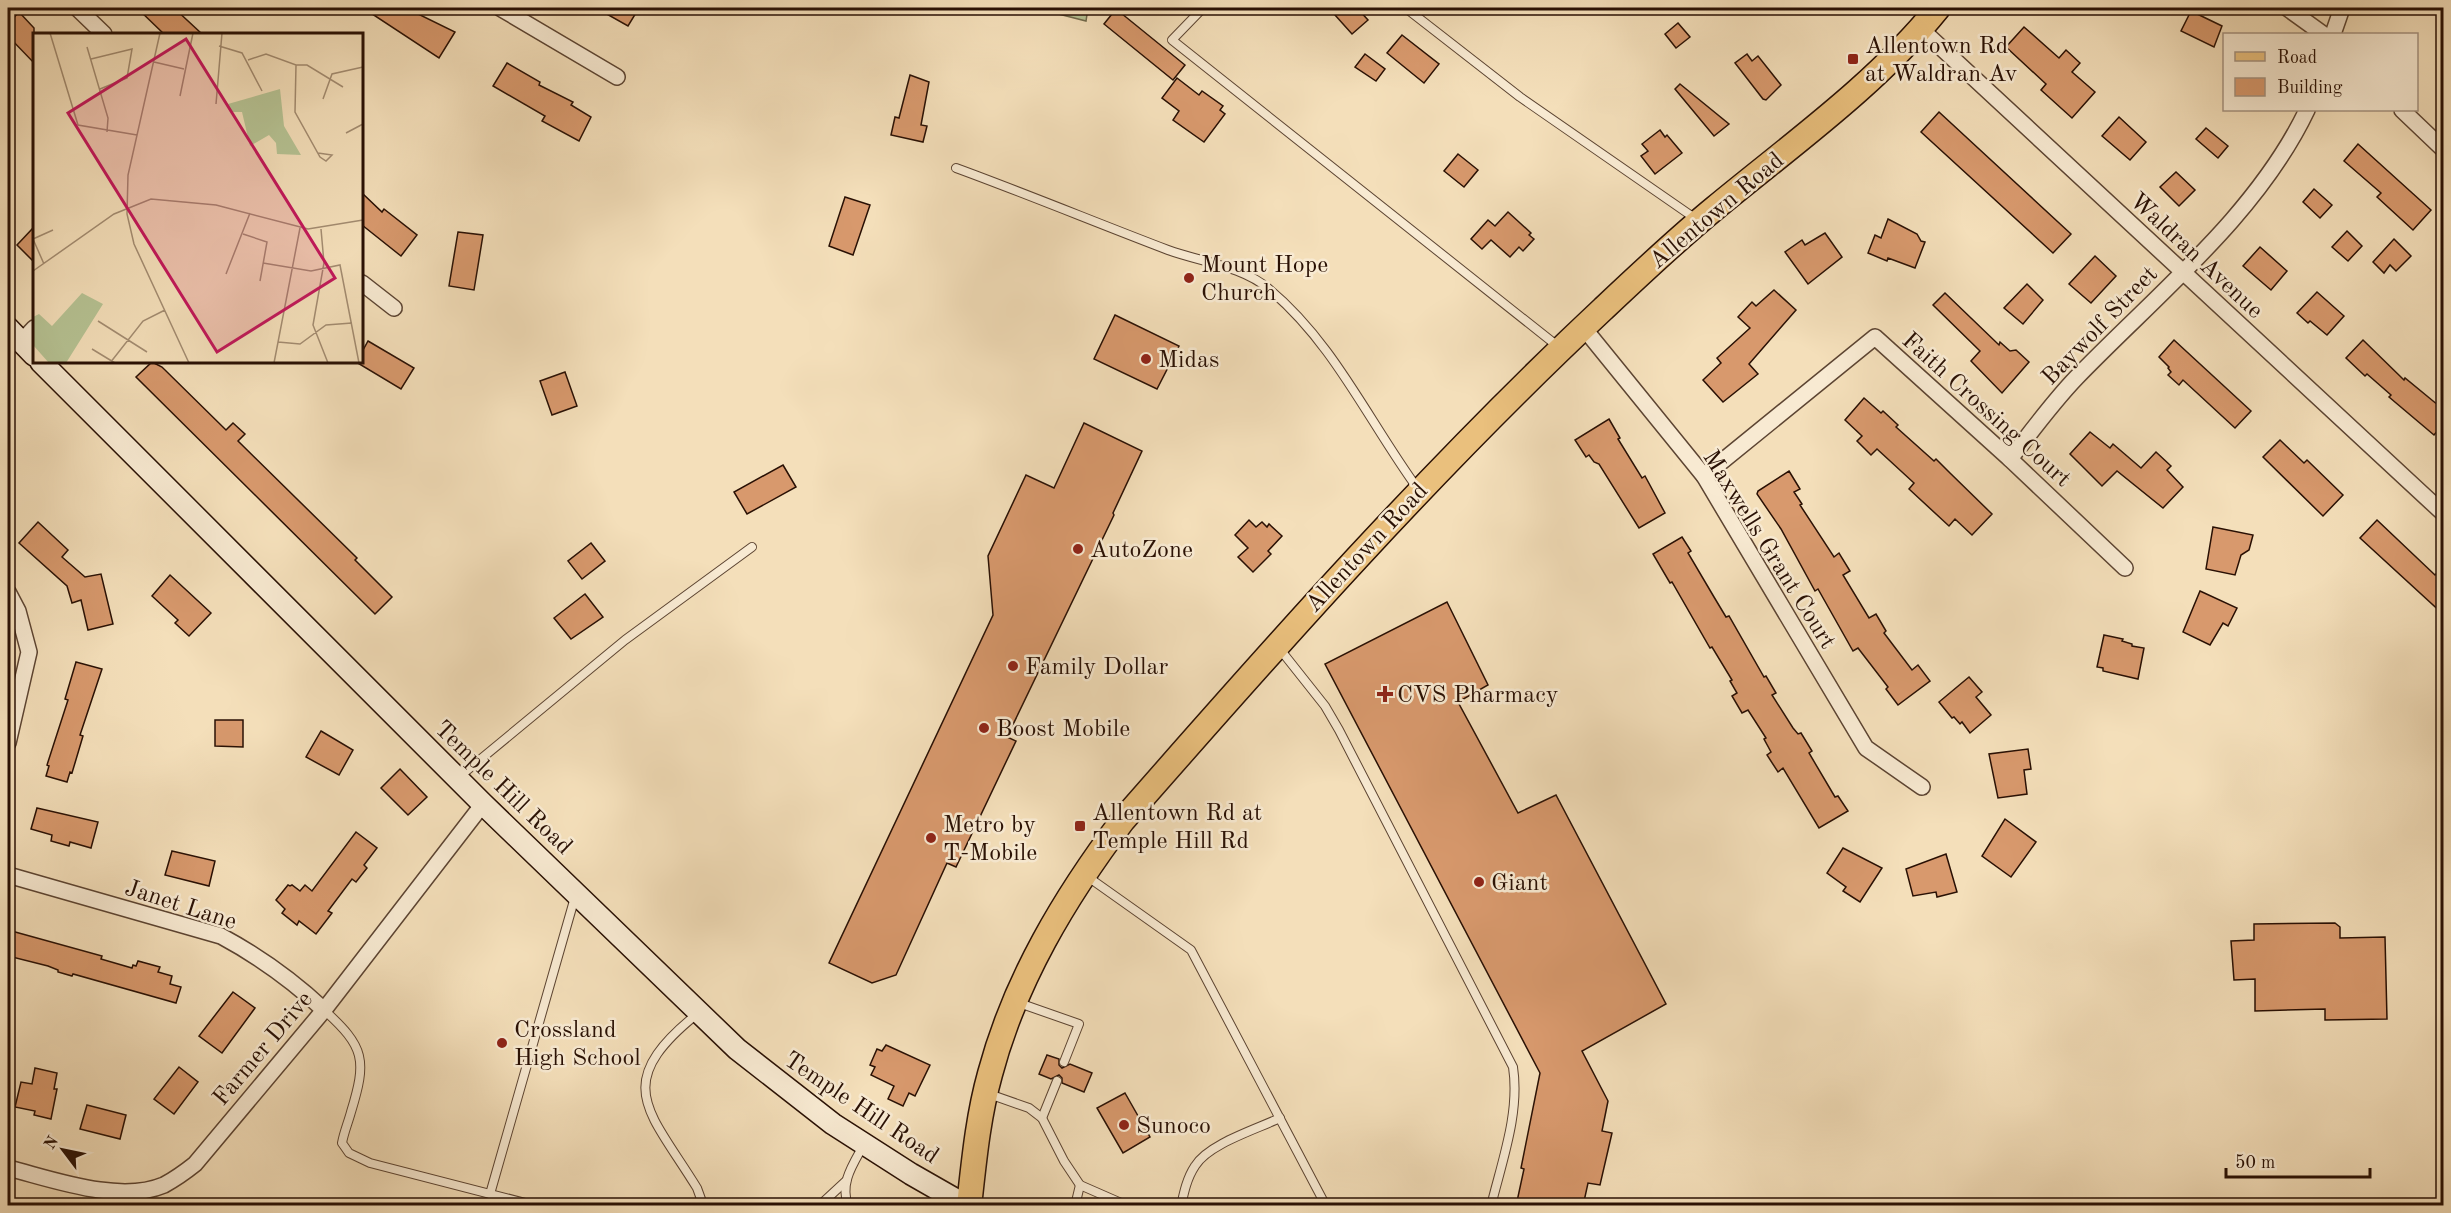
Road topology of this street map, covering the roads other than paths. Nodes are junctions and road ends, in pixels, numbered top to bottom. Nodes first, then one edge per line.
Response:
1 (76, 8) edge
2 (500, 8) edge
3 (1203, 8) edge
4 (1938, 8) edge
5 (2287, 8) edge
6 (2342, 8) edge
7 (1407, 9) edge
8 (1921, 29) junction
9 (103, 33) edge
10 (2322, 33) edge
11 (2333, 33) edge
12 (617, 76) dead end
13 (2306, 111) edge
14 (2403, 111) edge
15 (2444, 150) edge
16 (956, 168) dead end
17 (1700, 221) junction
18 (2182, 272) junction
19 (363, 285) edge
20 (394, 308) dead end
21 (1583, 327) junction
22 (1561, 349) junction
23 (42, 363) edge
24 (2010, 459) junction
25 (1704, 476) junction
26 (1419, 490) junction
27 (2444, 514) edge
28 (752, 547) dead end
29 (2125, 568) dead end
30 (8, 592) edge
31 (1276, 645) junction
32 (8, 743) edge
33 (457, 778) junction
34 (1922, 787) dead end
35 (483, 804) junction
36 (1084, 874) junction
37 (8, 875) edge
38 (576, 893) junction
39 (1015, 1001) junction
40 (324, 1010) junction
41 (699, 1013) junction
42 (1064, 1062) dead end
43 (1057, 1081) dead end
44 (985, 1093) junction
45 (1042, 1118) junction
46 (1280, 1118) junction
47 (864, 1144) junction
48 (8, 1168) edge
49 (846, 1181) junction
50 (1080, 1185) junction
51 (490, 1194) junction
52 (537, 1206) edge
53 (701, 1206) edge
54 (819, 1206) edge
55 (848, 1206) edge
56 (968, 1206) edge
57 (1075, 1206) edge
58 (1128, 1206) edge
59 (1180, 1206) edge
60 (1326, 1206) edge
61 (1491, 1206) edge

1 - 9 street
2 - 12 street
3 - 22 lane
4 - 8 main road, Allentown Road
5 - 10 street
6 - 11 street
7 - 17 lane
8 - 17 main road, Allentown Road
8 - 18 street, Waldran Avenue
13 - 18 street, Baywolf Street
14 - 15 street
16 - 26 lane
17 - 21 main road, Allentown Road
18 - 24 street, Baywolf Street
18 - 27 street, Waldran Avenue
19 - 20 street
21 - 22 main road, Allentown Road
21 - 25 street, Maxwells Grant Court
22 - 26 main road, Allentown Road
23 - 33 main road, Temple Hill Road
24 - 25 street, Faith Crossing Court
24 - 29 street, Faith Crossing Court
25 - 34 street, Maxwells Grant Court
26 - 31 main road, Allentown Road
28 - 33 lane
30 - 32 street
31 - 36 main road, Allentown Road
31 - 61 lane
33 - 35 main road, Temple Hill Road
35 - 38 main road, Temple Hill Road
35 - 40 street, Farmer Drive
36 - 39 main road, Allentown Road
36 - 46 lane
37 - 40 street, Janet Lane
38 - 41 main road, Temple Hill Road
38 - 51 lane
39 - 42 lane
39 - 44 main road, Allentown Road
40 - 48 street, Farmer Drive
40 - 51 lane
41 - 47 main road, Temple Hill Road
41 - 53 lane
43 - 45 lane
44 - 45 lane
44 - 56 main road, Allentown Road
45 - 50 lane
46 - 59 lane
46 - 60 lane
47 - 49 lane
47 - 56 main road, Temple Hill Road
49 - 54 lane
49 - 55 lane
50 - 57 lane
50 - 58 lane
51 - 52 lane

